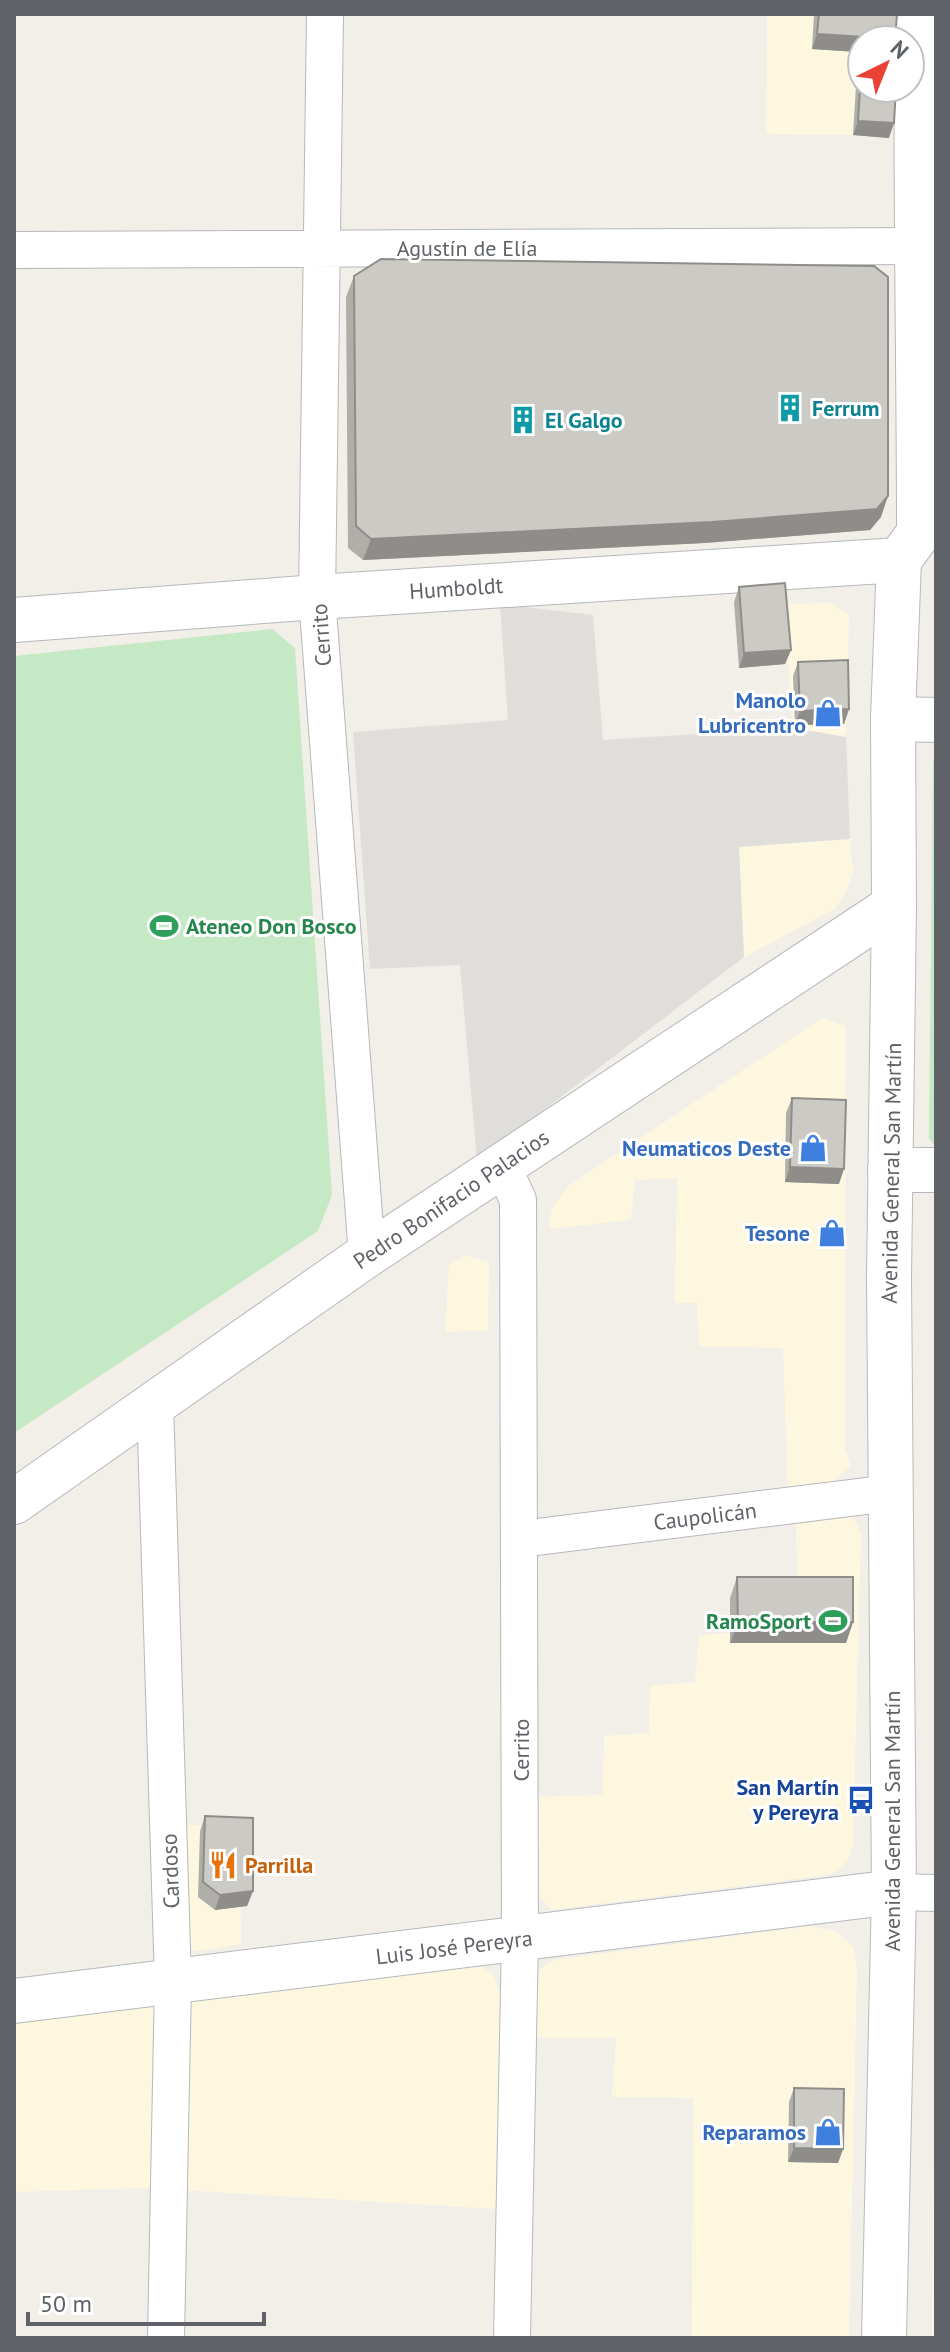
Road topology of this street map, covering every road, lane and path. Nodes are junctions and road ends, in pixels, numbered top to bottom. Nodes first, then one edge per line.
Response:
1 (325, 14) edge
2 (925, 104) edge
3 (919, 246) junction
4 (321, 249) junction
5 (14, 250) edge
6 (899, 560) junction
7 (317, 597) junction
8 (14, 620) edge
9 (893, 719) junction
10 (936, 720) edge
11 (894, 906) junction
12 (502, 1165) junction
13 (890, 1170) junction
14 (936, 1170) edge
15 (367, 1255) junction
16 (155, 1403) junction
17 (890, 1493) junction
18 (14, 1502) edge
19 (521, 1539) junction
20 (915, 1892) edge
21 (520, 1939) junction
22 (173, 1981) junction
23 (14, 2001) edge
24 (166, 2338) edge
25 (512, 2338) edge
26 (884, 2338) edge

1 - 4 street, Cerrito
2 - 3 street, Avenida General San Martín
3 - 4 street, Agustín de Elía
3 - 6 street, Avenida General San Martín
4 - 5 street, Agustín de Elía
4 - 7 street, Cerrito
6 - 7 street, Humboldt
6 - 9 street, Avenida General San Martín
7 - 8 street, Humboldt
7 - 15 street, Cerrito
9 - 10 street
9 - 11 street, Avenida General San Martín
11 - 12 street, Pedro Bonifacio Palacios
11 - 13 street, Avenida General San Martín
12 - 15 street, Pedro Bonifacio Palacios
12 - 19 street, Cerrito
13 - 14 street
13 - 17 street, Avenida General San Martín
15 - 16 street, Pedro Bonifacio Palacios
16 - 18 street, Pedro Bonifacio Palacios
16 - 22 street, Cardoso
17 - 19 street, Caupolicán
17 - 20 street, Avenida General San Martín
19 - 21 street, Cerrito
20 - 21 street, Luis José Pereyra
20 - 26 street, Avenida General San Martín
21 - 22 street, Luis José Pereyra
21 - 25 street, Cerrito
22 - 23 street, Luis José Pereyra
22 - 24 street, Cardoso

